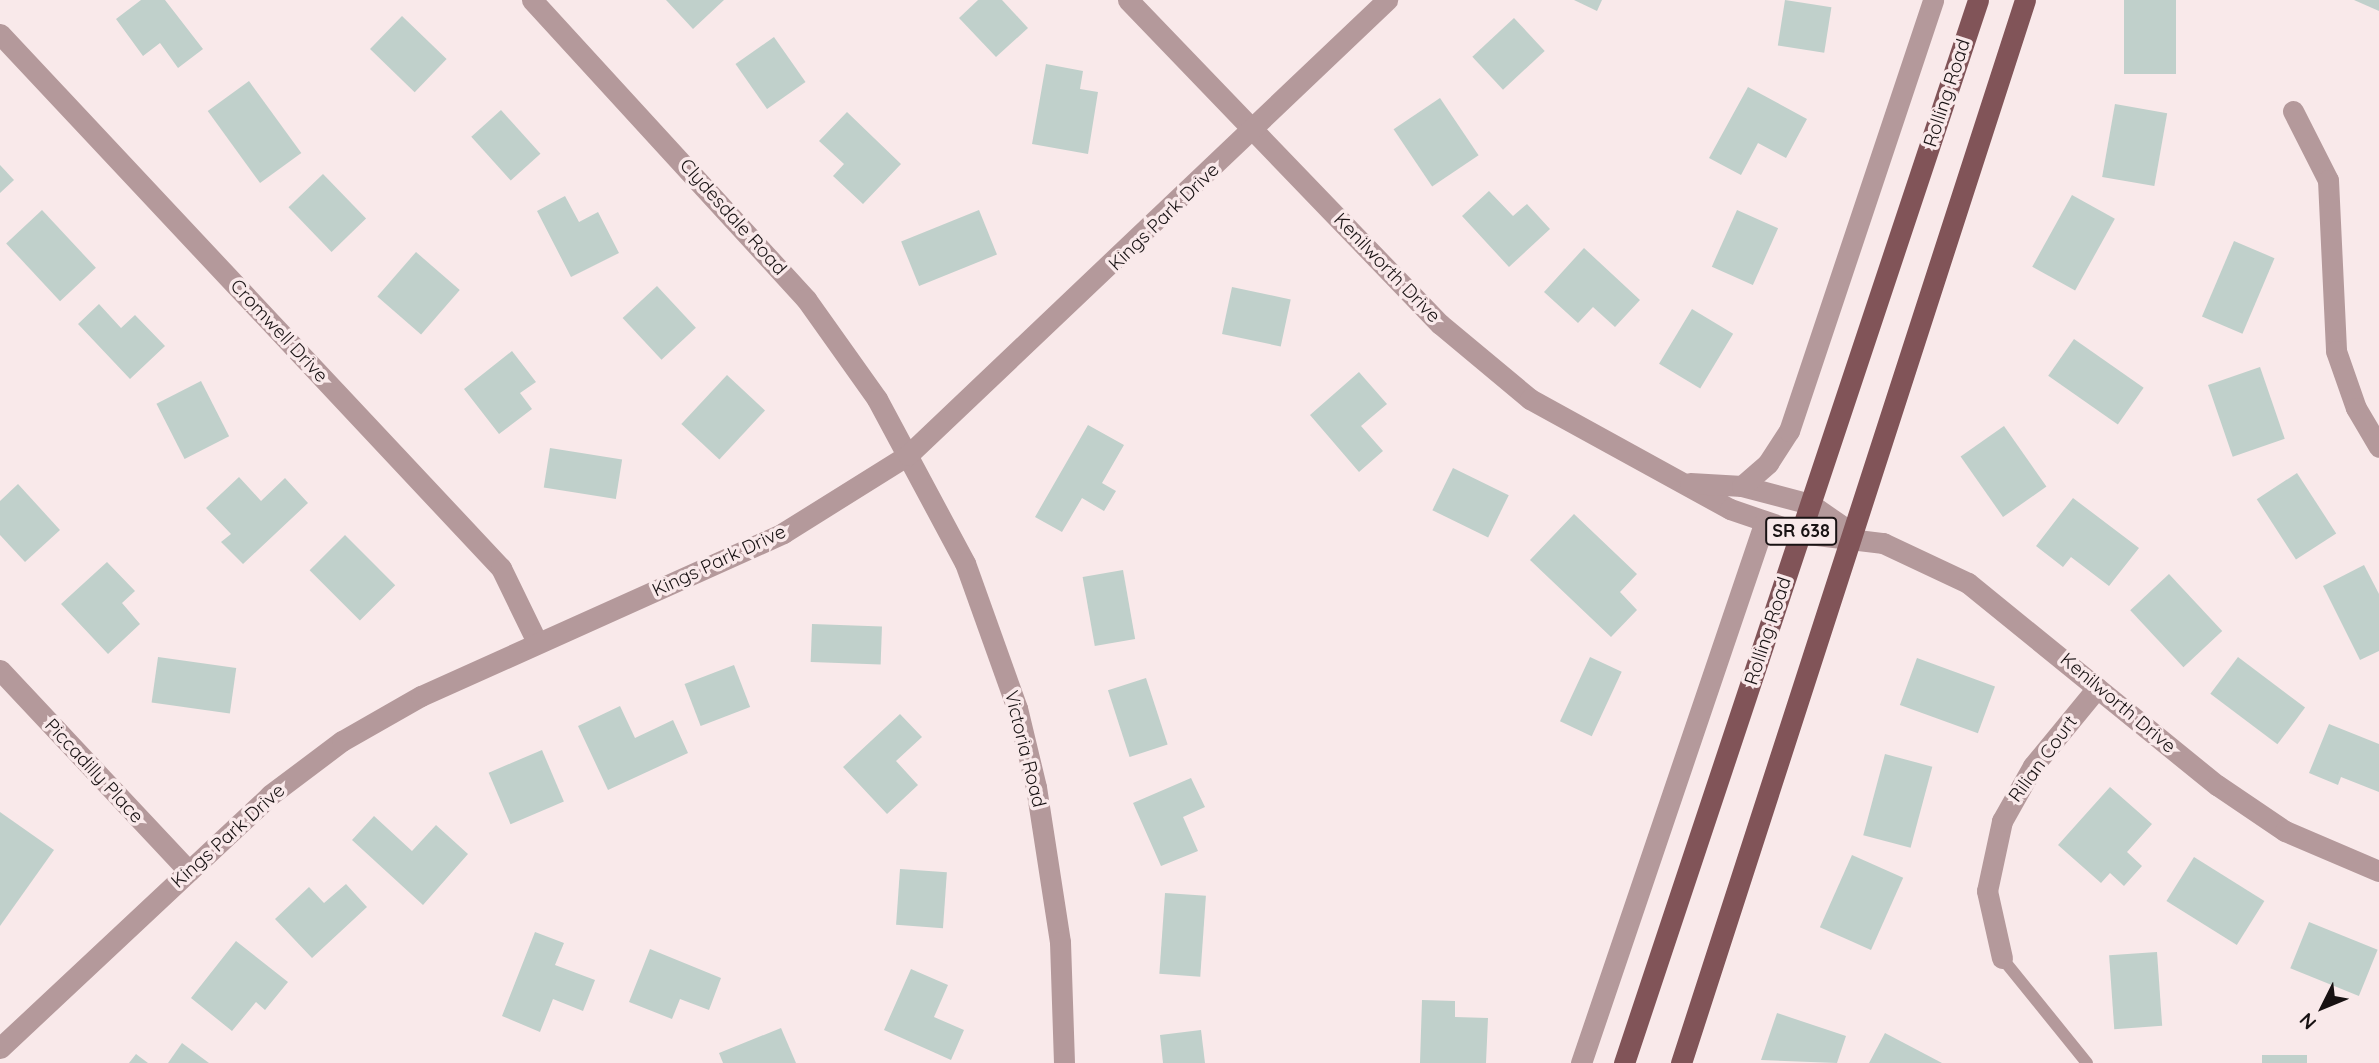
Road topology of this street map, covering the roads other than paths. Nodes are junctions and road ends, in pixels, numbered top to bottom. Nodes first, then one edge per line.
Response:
1 (531, 0) edge
2 (1128, 0) edge
3 (1387, 0) edge
4 (1933, 0) edge
5 (1978, 0) edge
6 (2025, 0) edge
7 (0, 34) edge
8 (2293, 111) dead end
9 (1254, 130) junction
10 (2379, 447) edge
11 (908, 455) junction
12 (1688, 483) junction
13 (1742, 486) junction
14 (1810, 504) junction
15 (1765, 521) junction
16 (1800, 533) junction
17 (1857, 536) junction
18 (537, 642) junction
19 (0, 670) edge
20 (2096, 688) junction
21 (2379, 871) edge
22 (189, 872) junction
23 (2003, 958) joint
24 (0, 1048) edge
25 (1064, 1063) edge
26 (1581, 1063) edge
27 (1623, 1063) edge
28 (1681, 1063) edge
29 (2087, 1063) edge

1 - 11 street, Clydesdale Road
2 - 9 street, Kenilworth Drive
3 - 9 street, Kings Park Drive
4 - 13 street
5 - 14 main road, Rolling Road / SR 638
6 - 17 main road, SR 638
7 - 18 street, Cromwell Drive
8 - 10 street
9 - 11 street, Kings Park Drive
9 - 12 street, Kenilworth Drive
11 - 18 street, Kings Park Drive
11 - 25 street, Victoria Road
12 - 13 street, Kenilworth Drive
12 - 15 street, Kenilworth Drive
13 - 14 street, Kenilworth Drive
14 - 16 main road, Rolling Road / SR 638
14 - 17 street, Kenilworth Drive
15 - 16 street, Kenilworth Drive
15 - 26 street, Rolling Road
16 - 17 street, Kenilworth Drive
16 - 27 main road, Rolling Road / SR 638
17 - 20 street, Kenilworth Drive
17 - 28 main road, SR 638
18 - 22 street, Kings Park Drive
19 - 22 street, Piccadilly Place
20 - 21 street, Kenilworth Drive
20 - 23 street, Rilian Court
22 - 24 street, Kings Park Drive
23 - 29 lane

